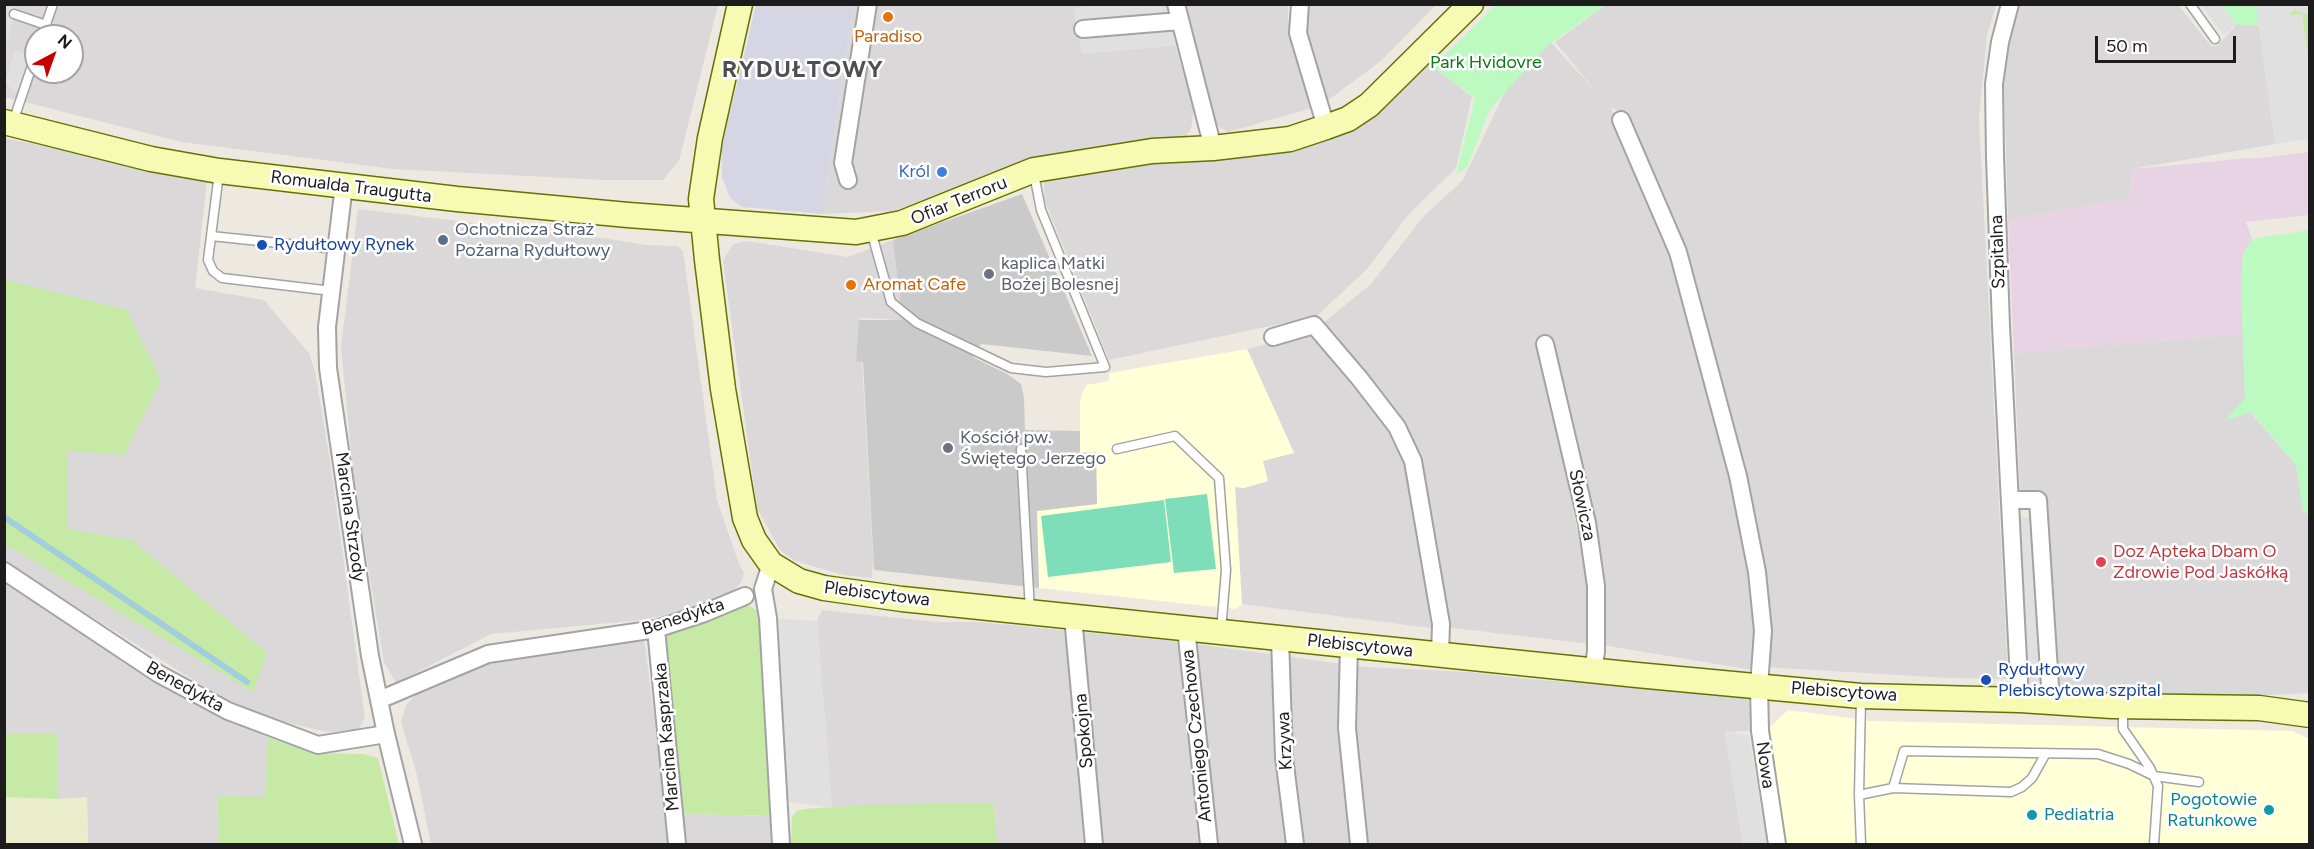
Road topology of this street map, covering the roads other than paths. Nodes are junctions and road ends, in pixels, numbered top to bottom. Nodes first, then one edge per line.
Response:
1 (53, 4) edge
2 (740, 4) edge
3 (868, 4) edge
4 (1176, 4) edge
5 (1300, 4) edge
6 (1471, 4) edge
7 (2010, 4) edge
8 (2190, 4) edge
9 (14, 14) dead end
10 (1180, 21) junction
11 (43, 24) edge
12 (46, 24) edge
13 (1083, 28) dead end
14 (2215, 39) dead end
15 (24, 84) edge
16 (1621, 120) dead end
17 (8, 123) edge
18 (1326, 128) junction
19 (1213, 148) junction
20 (1034, 170) junction
21 (219, 171) junction
22 (848, 180) dead end
23 (344, 185) junction
24 (702, 220) junction
25 (871, 230) junction
26 (212, 236) junction
27 (336, 249) junction
28 (332, 291) junction
29 (1273, 337) dead end
30 (1545, 344) dead end
31 (1021, 449) dead end
32 (1117, 449) dead end
33 (2011, 500) junction
34 (771, 564) junction
35 (4, 571) edge
36 (745, 596) dead end
37 (1030, 612) junction
38 (1073, 616) junction
39 (1186, 628) junction
40 (657, 629) junction
41 (1221, 632) junction
42 (1280, 638) junction
43 (1349, 645) junction
44 (1440, 655) junction
45 (1593, 670) junction
46 (1759, 686) junction
47 (1861, 696) junction
48 (379, 700) junction
49 (2020, 700) junction
50 (2051, 702) junction
51 (2123, 706) junction
52 (2310, 715) edge
53 (386, 734) junction
54 (2046, 753) junction
55 (2154, 776) junction
56 (2199, 782) dead end
57 (1893, 788) junction
58 (1859, 795) junction
59 (413, 844) edge
60 (677, 844) edge
61 (781, 844) edge
62 (1094, 844) edge
63 (1209, 844) edge
64 (1295, 844) edge
65 (1359, 844) edge
66 (1777, 844) edge
67 (1861, 844) edge
68 (2154, 844) edge

1 - 12 lane
2 - 24 street, Plebiscytowa
3 - 22 street
4 - 10 street
5 - 18 street
6 - 18 street, Ofiar Terroru
7 - 33 street, Szpitalna
8 - 14 lane
9 - 11 lane
10 - 13 street
10 - 19 street
15 - 17 lane
16 - 46 street, Nowa
17 - 21 street, Romualda Traugutta
18 - 19 street, Ofiar Terroru
19 - 20 street, Ofiar Terroru
20 - 25 street, Ofiar Terroru
20 - 25 lane
21 - 23 street, Romualda Traugutta
21 - 26 lane
23 - 24 street, Romualda Traugutta
23 - 27 street, Marcina Strzody
24 - 25 street, Ofiar Terroru
24 - 34 street, Plebiscytowa
26 - 27 lane
26 - 28 lane
27 - 28 street, Marcina Strzody
28 - 48 street, Marcina Strzody
29 - 44 street
30 - 45 street, Słowicza
31 - 37 lane
32 - 41 lane
33 - 49 street, Szpitalna
33 - 50 street
34 - 37 street, Plebiscytowa
34 - 61 street
35 - 53 street, Benedykta
36 - 40 street, Benedykta
37 - 38 street, Plebiscytowa
38 - 39 street, Plebiscytowa
38 - 62 street, Spokojna
39 - 41 street, Plebiscytowa
39 - 63 street, Antoniego Czechowa
40 - 48 street, Benedykta
40 - 60 street, Marcina Kasprzaka
41 - 42 street, Plebiscytowa
42 - 43 street, Plebiscytowa
42 - 64 street, Krzywa
43 - 44 street, Plebiscytowa
43 - 65 street
44 - 45 street, Plebiscytowa
45 - 46 street, Plebiscytowa
46 - 47 street, Plebiscytowa
46 - 66 street, Nowa
47 - 49 street, Plebiscytowa
47 - 58 lane
48 - 53 street, Marcina Strzody
49 - 50 street, Plebiscytowa
50 - 51 street, Plebiscytowa
51 - 52 street, Plebiscytowa
51 - 55 lane
53 - 59 street, Marcina Strzody
54 - 55 lane
54 - 57 lane
54 - 57 lane
55 - 56 lane
55 - 68 lane
57 - 58 lane
58 - 67 lane

